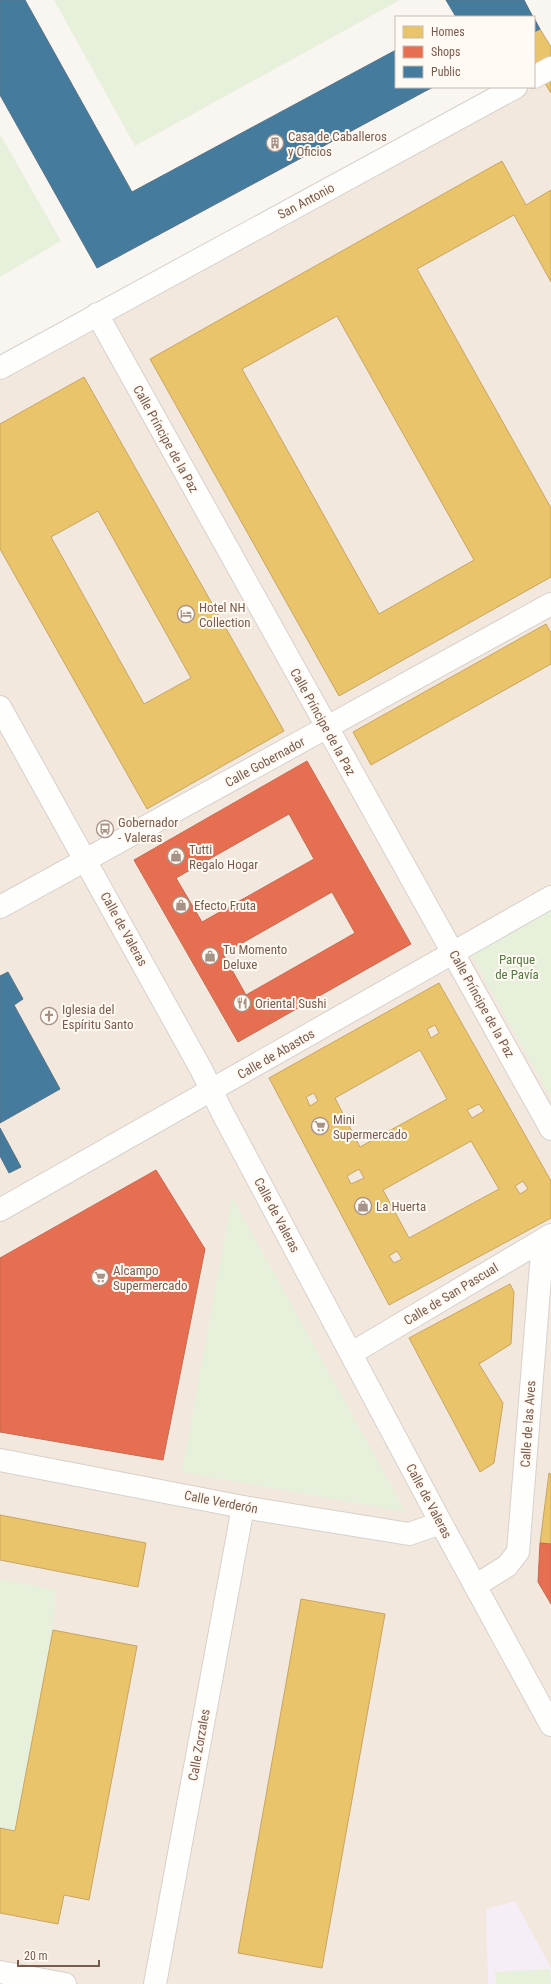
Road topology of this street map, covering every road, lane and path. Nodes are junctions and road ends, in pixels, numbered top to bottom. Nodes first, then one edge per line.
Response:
1 (551, 68) edge
2 (535, 76) edge
3 (514, 88) edge
4 (97, 314) junction
5 (0, 368) edge
6 (551, 604) edge
7 (0, 706) edge
8 (326, 728) junction
9 (86, 860) junction
10 (551, 897) edge
11 (0, 907) edge
12 (454, 952) junction
13 (211, 1090) junction
14 (551, 1129) edge
15 (0, 1210) edge
16 (547, 1238) edge
17 (352, 1353) junction
18 (0, 1460) edge
19 (243, 1507) junction
20 (441, 1523) junction
21 (475, 1586) junction
22 (548, 1711) edge
23 (0, 1972) edge
24 (65, 1984) edge
25 (155, 1984) edge

1 - 2 street
3 - 4 street, San Antonio
4 - 5 street, San Antonio
4 - 8 street, Calle Príncipe de la Paz
6 - 8 street, Calle Gobernador
7 - 9 street, Calle de Valeras
8 - 9 street, Calle Gobernador
8 - 12 street, Calle Príncipe de la Paz
9 - 11 street, Calle Gobernador
9 - 13 street, Calle de Valeras
10 - 12 street, Calle de Abastos
12 - 13 street, Calle de Abastos
12 - 14 street, Calle Príncipe de la Paz
13 - 15 street, Calle de Abastos
13 - 17 street, Calle de Valeras
16 - 17 street, Calle de San Pascual
16 - 21 street, Calle de las Aves
17 - 20 street, Calle de Valeras
18 - 19 street, Calle Verderón
19 - 20 street, Calle Verderón
19 - 25 street, Calle Zorzales
20 - 21 street, Calle de Valeras
21 - 22 street, Calle de Valeras
23 - 24 street

